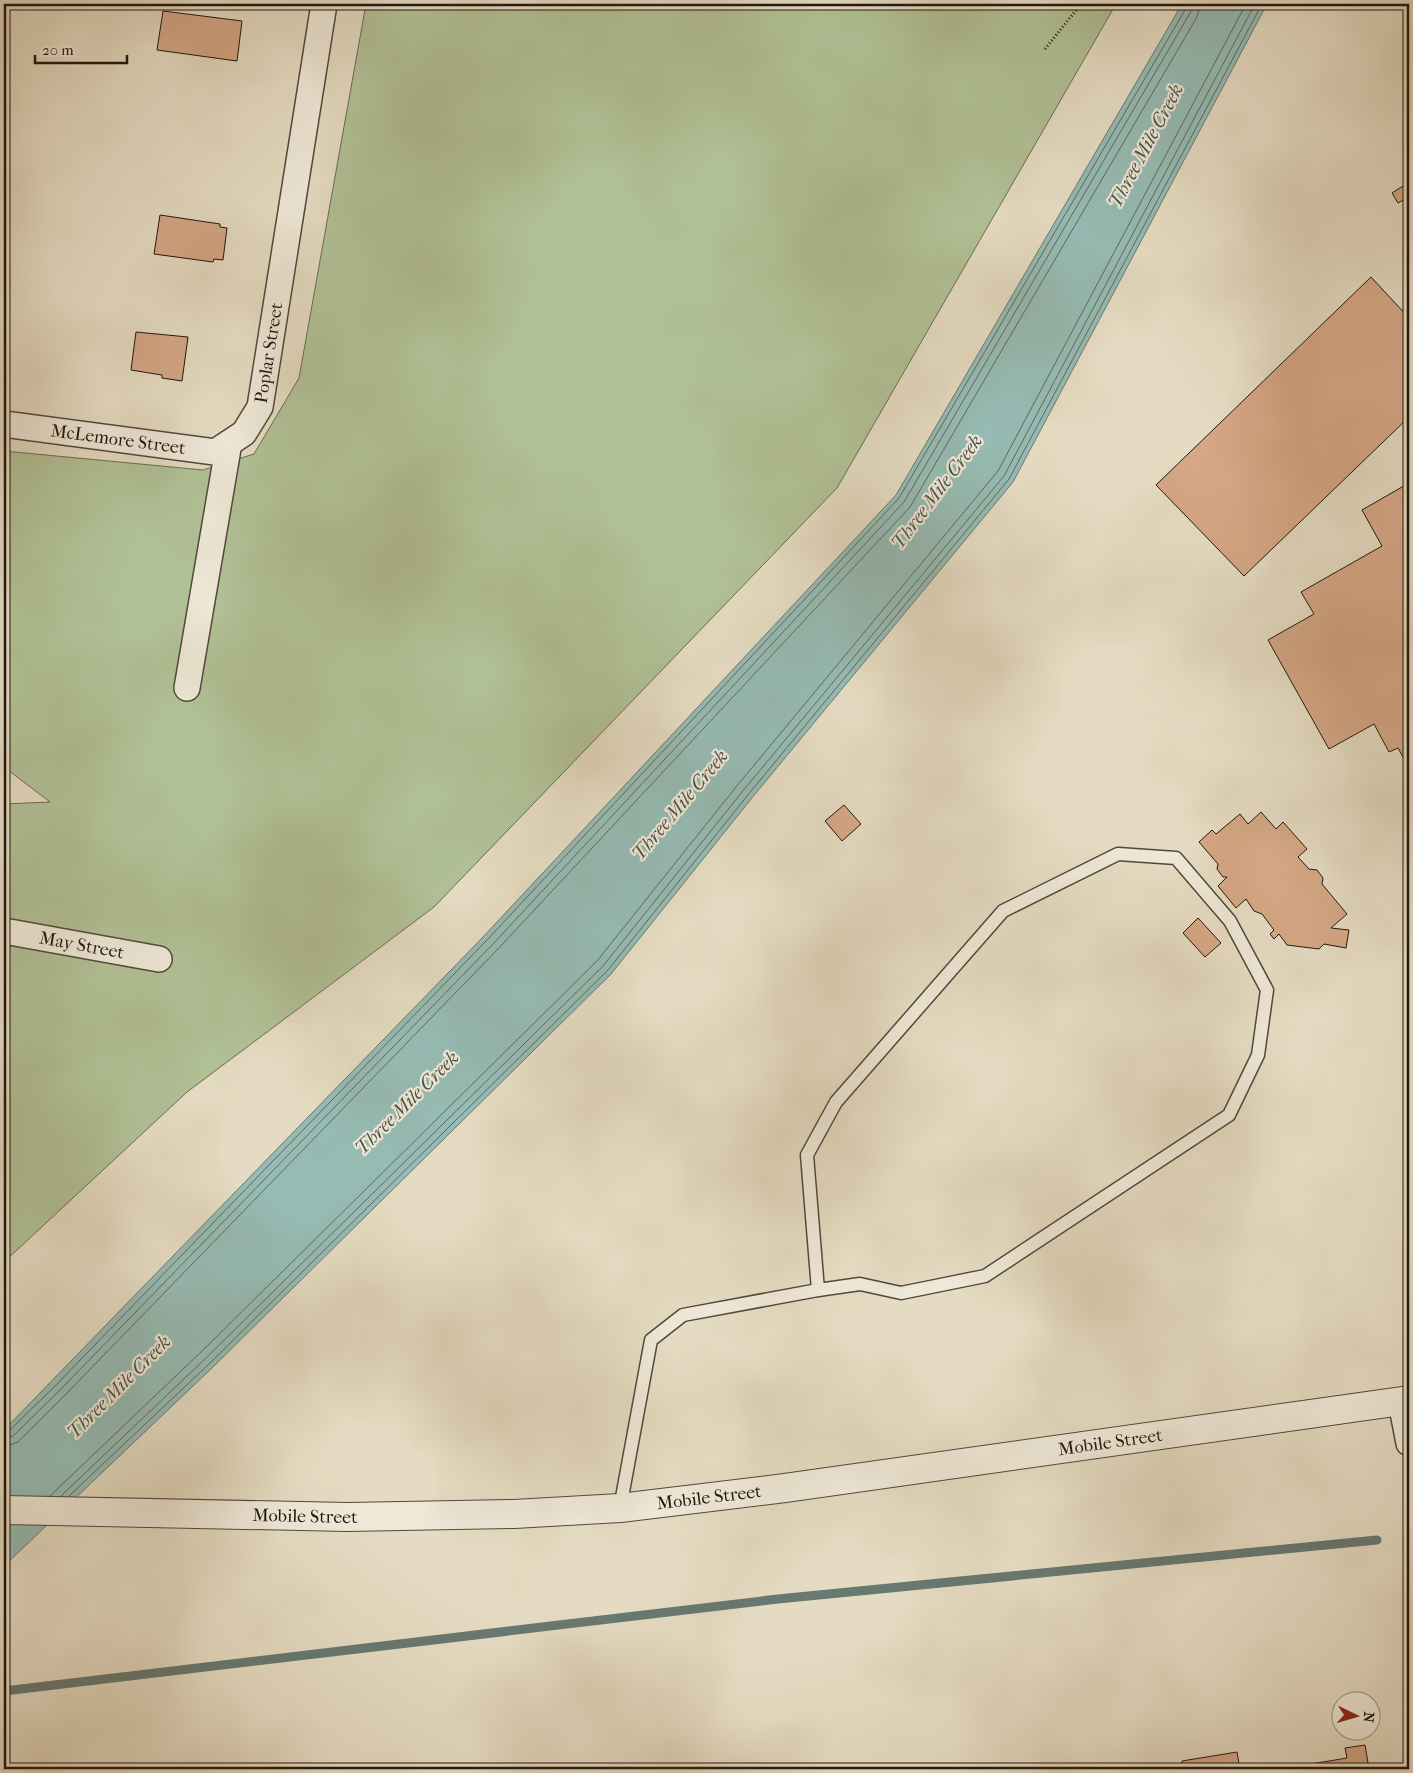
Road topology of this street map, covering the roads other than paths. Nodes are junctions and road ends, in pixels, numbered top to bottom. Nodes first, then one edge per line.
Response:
1 (324, 4) edge
2 (4, 424) edge
3 (229, 443) junction
4 (187, 688) dead end
5 (4, 931) edge
6 (158, 959) dead end
7 (818, 1290) junction
8 (1405, 1401) edge
9 (1409, 1443) edge
10 (620, 1508) junction
11 (4, 1510) edge

1 - 3 street, Poplar Street
2 - 3 street, McLemore Street
3 - 4 street
5 - 6 street, May Street
7 - 7 lane
7 - 10 lane
8 - 9 street
8 - 10 street, Mobile Street
10 - 11 street, Mobile Street

